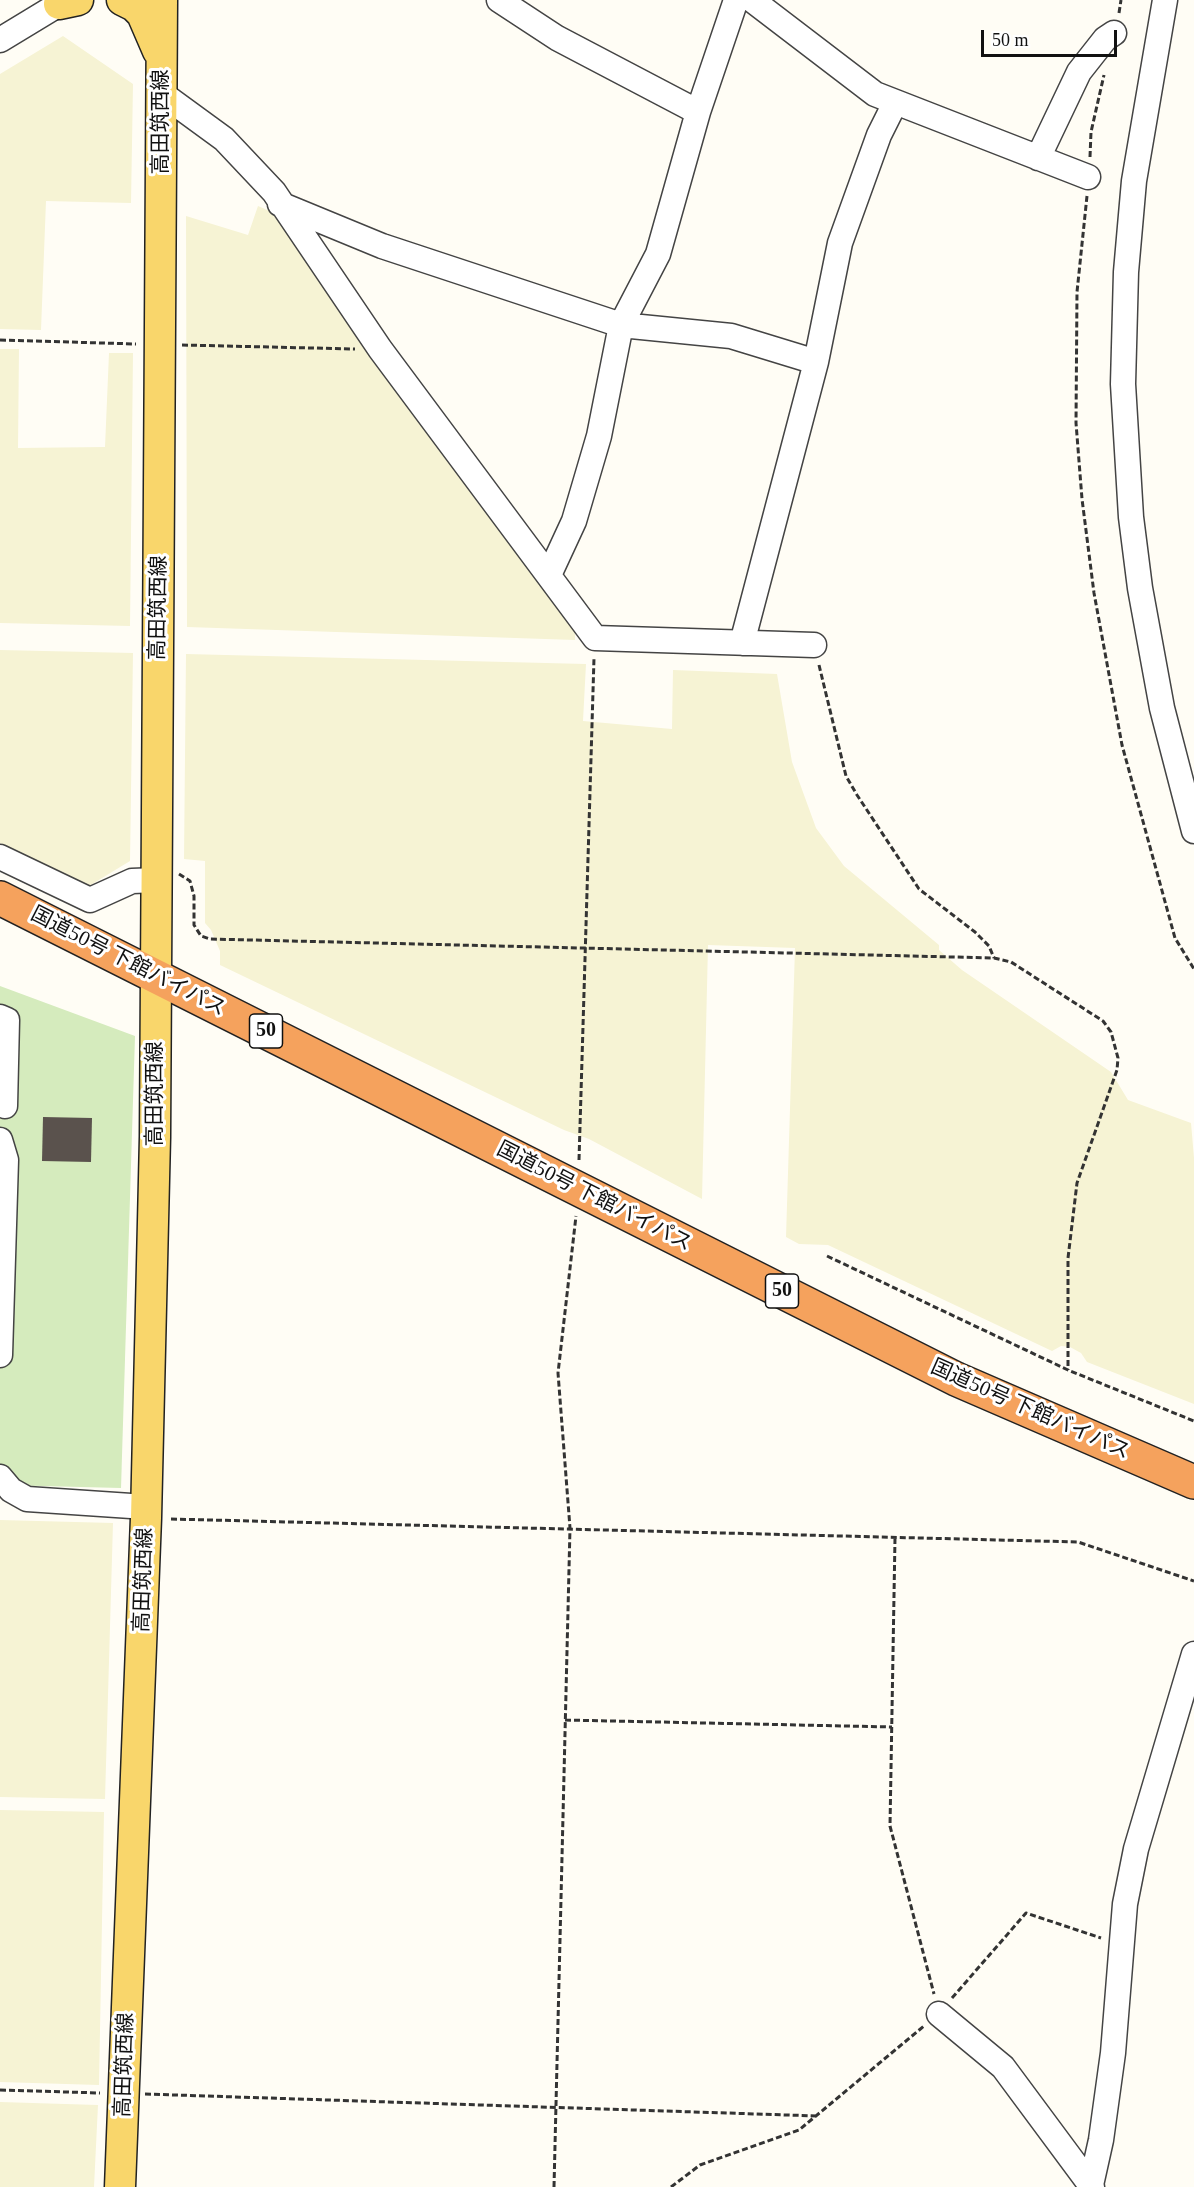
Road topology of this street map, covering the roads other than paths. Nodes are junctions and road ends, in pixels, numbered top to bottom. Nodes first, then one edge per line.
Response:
1 (122, 0) edge
2 (162, 0) edge
3 (499, 0) edge
4 (736, 0) edge
5 (752, 0) edge
6 (1165, 0) edge
7 (68, 1) edge
8 (1114, 33) dead end
9 (0, 40) edge
10 (161, 59) junction
11 (162, 93) junction
12 (895, 103) junction
13 (698, 112) junction
14 (1038, 158) junction
15 (1088, 177) dead end
16 (280, 204) junction
17 (621, 325) junction
18 (816, 362) junction
19 (549, 575) junction
20 (742, 642) junction
21 (814, 645) road end
22 (1194, 831) edge
23 (0, 858) edge
24 (157, 875) junction
25 (0, 898) edge
26 (156, 975) junction
27 (0, 1017) edge
28 (3, 1097) edge
29 (2, 1146) edge
30 (2, 1258) edge
31 (0, 1325) edge
32 (0, 1355) edge
33 (0, 1477) edge
34 (1194, 1482) edge
35 (0, 1495) edge
36 (27, 1499) junction
37 (146, 1512) junction
38 (1194, 1654) edge
39 (939, 2014) road end
40 (1091, 2186) edge
41 (120, 2187) edge

1 - 10 main road
2 - 10 main road, 高田筑西線
3 - 13 street
4 - 13 street
5 - 12 street
6 - 22 street
7 - 9 street
8 - 14 street
10 - 11 main road, 高田筑西線
11 - 16 street
11 - 24 main road, 高田筑西線
12 - 14 street
12 - 18 street
13 - 17 street
14 - 15 street
16 - 17 street
16 - 19 street
17 - 18 street
17 - 19 street
18 - 20 street
19 - 20 street
20 - 21 street
23 - 24 street
24 - 26 main road, 高田筑西線
25 - 26 highway, 国道50号 下館バイパス / 50
26 - 34 highway, 国道50号 下館バイパス / 50
26 - 37 main road, 高田筑西線
27 - 28 street
28 - 29 street
29 - 30 street
30 - 31 street
31 - 32 street
33 - 36 street
35 - 36 street
36 - 37 street
37 - 41 main road, 高田筑西線
38 - 40 street
39 - 40 street

